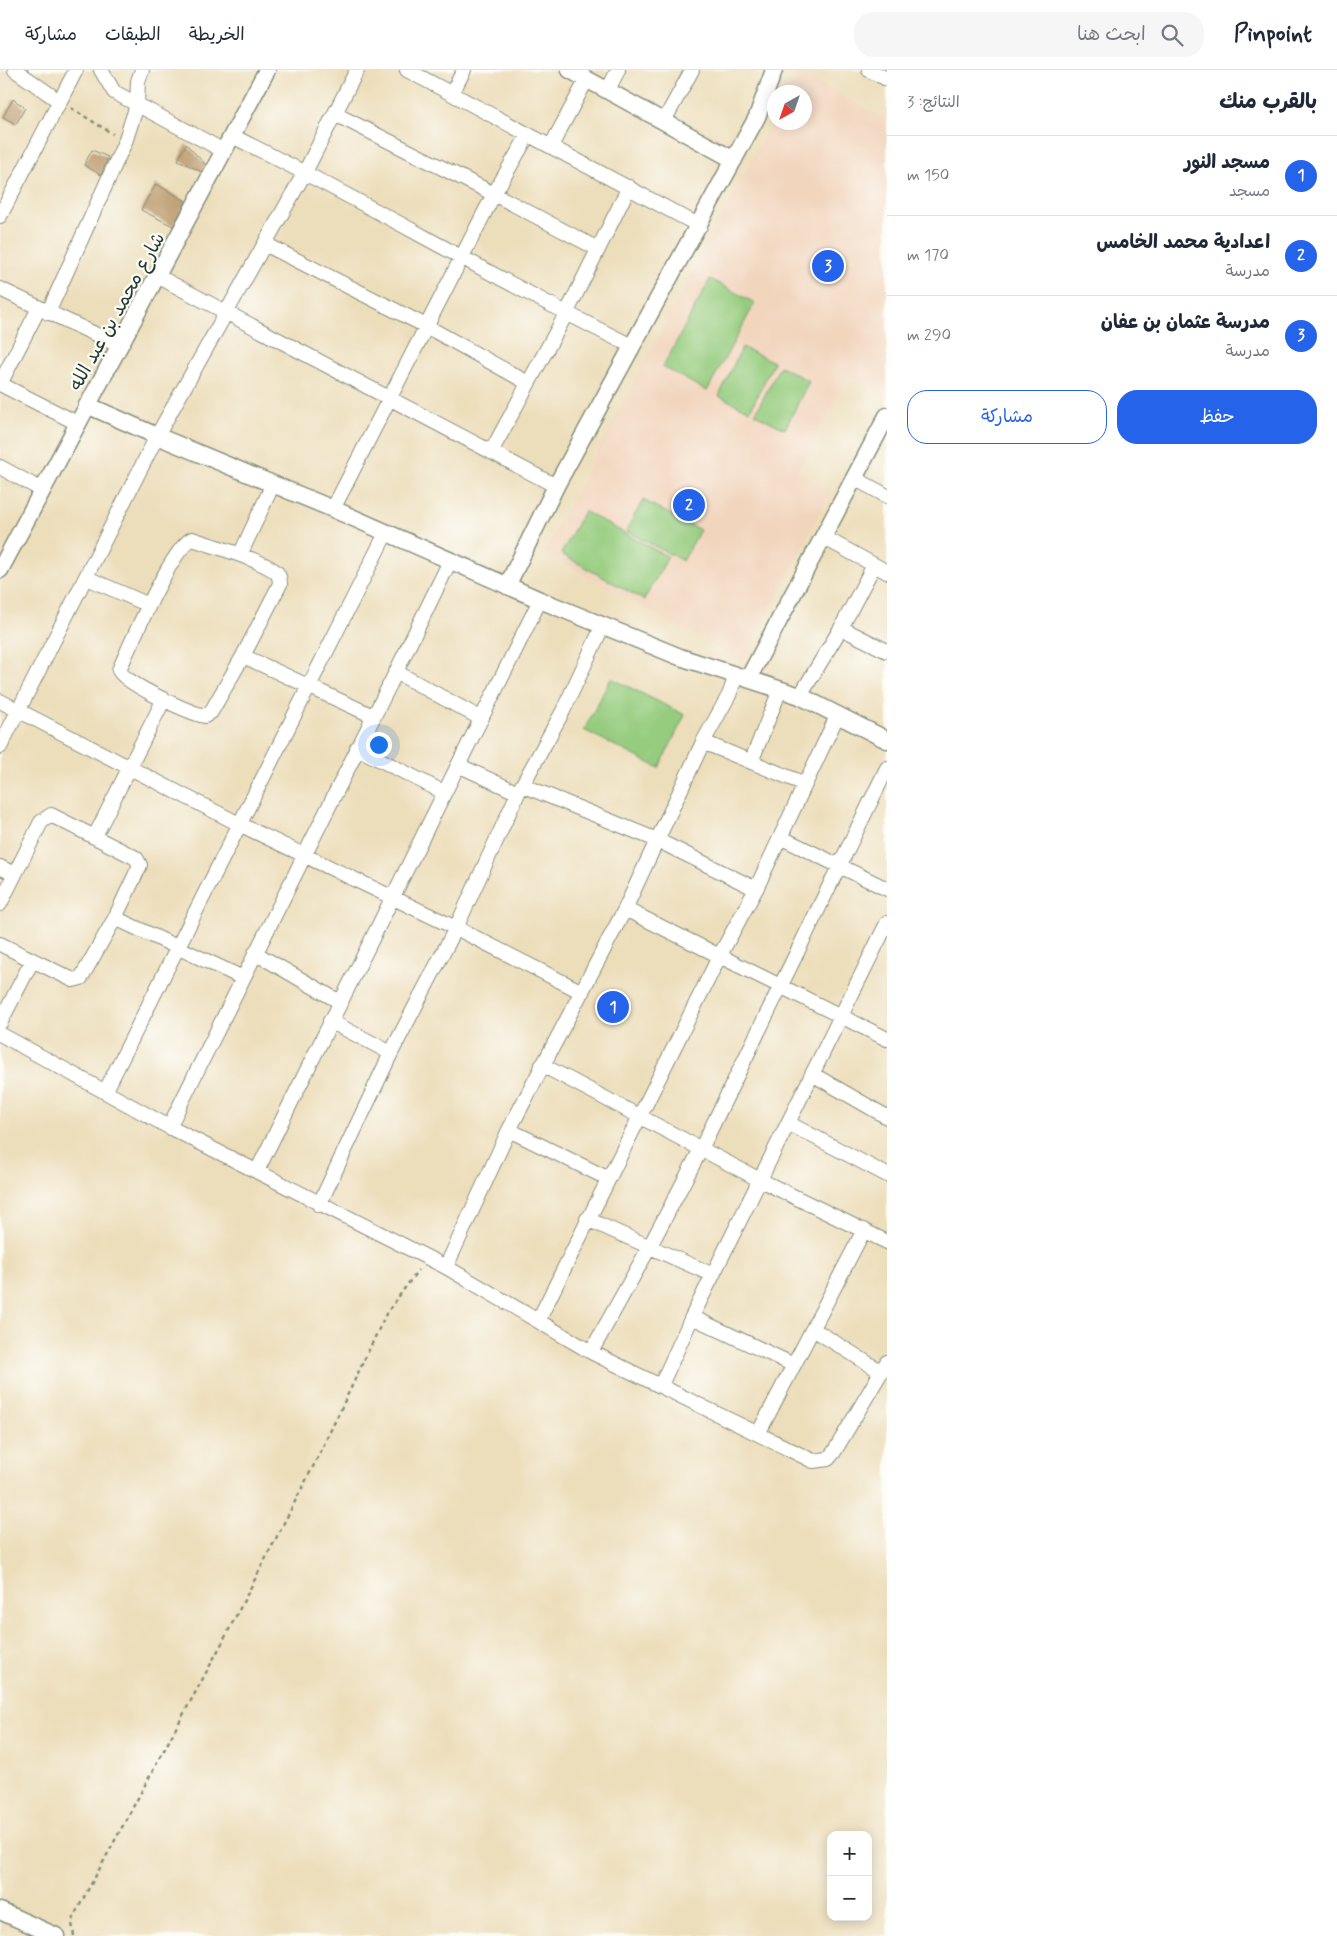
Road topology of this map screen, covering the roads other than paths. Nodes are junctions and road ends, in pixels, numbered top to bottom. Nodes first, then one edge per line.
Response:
1 (15, 70) edge
2 (76, 70) edge
3 (100, 70) edge
4 (142, 70) edge
5 (267, 70) edge
6 (357, 70) edge
7 (408, 70) edge
8 (464, 70) edge
9 (570, 70) edge
10 (618, 70) edge
11 (692, 70) edge
12 (774, 70) edge
13 (869, 70) edge
14 (587, 79) junction
15 (887, 79) edge
16 (608, 90) junction
17 (452, 93) junction
18 (59, 101) junction
19 (137, 105) junction
20 (335, 114) junction
21 (664, 121) junction
22 (528, 135) junction
23 (232, 136) junction
24 (551, 146) junction
25 (224, 151) junction
26 (734, 160) junction
27 (305, 172) junction
28 (628, 187) junction
29 (494, 194) junction
30 (0, 216) edge
31 (700, 226) junction
32 (265, 244) junction
33 (598, 249) junction
34 (462, 256) junction
35 (159, 276) junction
36 (0, 289) edge
37 (43, 310) junction
38 (227, 314) junction
39 (566, 314) junction
40 (426, 326) junction
41 (120, 346) junction
42 (632, 346) junction
43 (528, 383) junction
44 (0, 384) edge
45 (390, 400) junction
46 (87, 405) junction
47 (887, 416) edge
48 (77, 423) junction
49 (157, 436) junction
50 (491, 452) junction
51 (0, 467) edge
52 (854, 478) junction
53 (273, 484) junction
54 (556, 486) junction
55 (42, 490) junction
56 (887, 496) edge
57 (333, 509) junction
58 (386, 534) junction
59 (823, 537) junction
60 (240, 555) junction
61 (450, 561) junction
62 (874, 565) junction
63 (0, 570) edge
64 (887, 572) edge
65 (87, 578) junction
66 (507, 586) junction
67 (540, 600) junction
68 (149, 605) junction
69 (603, 625) junction
70 (841, 628) junction
71 (887, 651) edge
72 (243, 656) junction
73 (396, 672) junction
74 (742, 677) junction
75 (310, 687) junction
76 (780, 690) junction
77 (800, 696) junction
78 (164, 699) junction
79 (0, 702) edge
80 (17, 710) junction
81 (838, 714) junction
82 (374, 716) junction
83 (480, 718) junction
84 (887, 740) edge
85 (703, 742) junction
86 (0, 747) edge
87 (357, 748) junction
88 (751, 762) junction
89 (458, 765) junction
90 (128, 768) junction
91 (887, 768) edge
92 (805, 784) junction
93 (520, 789) junction
94 (443, 792) junction
95 (241, 825) junction
96 (95, 836) junction
97 (782, 838) junction
98 (657, 840) junction
99 (304, 854) junction
100 (839, 866) junction
101 (0, 867) edge
102 (14, 874) junction
103 (756, 889) junction
104 (887, 889) edge
105 (391, 897) junction
106 (0, 904) edge
107 (625, 909) junction
108 (115, 918) junction
109 (887, 923) edge
110 (456, 928) junction
111 (0, 944) edge
112 (178, 948) junction
113 (881, 951) edge
114 (255, 953) junction
115 (720, 955) junction
116 (32, 961) junction
117 (243, 978) junction
118 (779, 985) junction
119 (582, 992) junction
120 (340, 1002) junction
121 (840, 1017) junction
122 (330, 1021) junction
123 (0, 1023) edge
124 (0, 1034) edge
125 (887, 1039) edge
126 (391, 1053) junction
127 (542, 1065) junction
128 (812, 1074) junction
129 (104, 1092) junction
130 (638, 1117) junction
131 (887, 1117) edge
132 (788, 1123) junction
133 (169, 1127) junction
134 (509, 1130) junction
135 (701, 1149) junction
136 (257, 1171) junction
137 (887, 1175) edge
138 (607, 1178) junction
139 (760, 1180) junction
140 (319, 1205) junction
141 (587, 1219) junction
142 (864, 1230) junction
143 (887, 1242) edge
144 (650, 1246) junction
145 (446, 1267) junction
146 (713, 1276) junction
147 (692, 1317) junction
148 (538, 1321) junction
149 (813, 1329) junction
150 (591, 1352) junction
151 (794, 1365) junction
152 (884, 1367) edge
153 (661, 1385) junction
154 (758, 1434) junction
155 (0, 1911) edge
156 (56, 1936) edge

1 - 18 street
2 - 18 street
3 - 19 street
4 - 19 street
5 - 23 street, شارع محمد بن عبد الله
6 - 20 street
7 - 17 street
8 - 17 street
9 - 14 street
10 - 16 street
11 - 21 street
12 - 26 street
13 - 15 street
14 - 16 street
14 - 24 street
16 - 21 street
17 - 22 street
18 - 30 street
19 - 25 street
19 - 37 street
20 - 27 street
20 - 29 street
21 - 26 street
22 - 24 street
22 - 29 street
23 - 25 street, شارع محمد بن عبد الله
23 - 27 street
24 - 28 street
25 - 35 street, شارع محمد بن عبد الله
26 - 31 street
27 - 32 street
27 - 34 street
28 - 31 street
28 - 33 street
29 - 33 street
29 - 34 street
31 - 42 street
32 - 38 street
32 - 40 street
33 - 39 street
34 - 39 street
34 - 40 street
35 - 38 street
35 - 41 street, شارع محمد بن عبد الله
36 - 37 street
37 - 41 street
37 - 44 street
38 - 45 street
38 - 49 street
39 - 42 street
39 - 43 street
40 - 43 street
40 - 45 street
41 - 46 street, شارع محمد بن عبد الله
42 - 54 street
43 - 50 street
44 - 48 street
45 - 50 street
45 - 57 street
46 - 48 street, شارع محمد بن عبد الله
46 - 49 street
47 - 52 street
48 - 55 street, شارع محمد بن عبد الله
49 - 53 street
49 - 65 street
50 - 54 street
51 - 55 street
52 - 56 street
52 - 59 street
53 - 57 street
53 - 60 street
54 - 66 street
55 - 63 street, شارع محمد بن عبد الله
57 - 58 street
58 - 61 street
58 - 75 street
59 - 62 street
59 - 74 street
60 - 68 street
60 - 72 street
61 - 66 street
61 - 73 street
62 - 64 street
62 - 70 street
65 - 68 street
65 - 80 street
66 - 67 street
67 - 69 street
67 - 83 street
68 - 78 street
69 - 74 street
69 - 93 street
70 - 71 street
70 - 77 street
72 - 75 street
72 - 78 street
73 - 82 street
73 - 83 street
74 - 76 street
74 - 85 street
75 - 82 street
75 - 95 street
76 - 77 street
76 - 88 street
77 - 81 street
78 - 90 street
79 - 80 street
80 - 86 street
80 - 90 street
81 - 84 street
81 - 92 street
82 - 87 street
83 - 89 street
85 - 88 street
85 - 98 street
87 - 94 street
87 - 99 street
88 - 92 street
89 - 93 street
89 - 94 street
90 - 95 street
90 - 96 street
91 - 100 street
92 - 97 street
93 - 98 street
93 - 110 street
94 - 105 street
95 - 99 street
95 - 112 street
96 - 102 street
96 - 108 street
97 - 100 street
97 - 103 street
98 - 103 street
98 - 107 street
99 - 105 street
99 - 114 street
100 - 104 street
100 - 118 street
101 - 102 street
102 - 106 street
103 - 115 street
105 - 110 street
105 - 120 street
107 - 115 street
107 - 119 street
108 - 112 street
108 - 116 street
109 - 113 street
110 - 119 street
110 - 126 street
111 - 116 street
112 - 117 street
112 - 129 street
113 - 121 street
114 - 117 street
114 - 120 street
115 - 118 street
115 - 130 street
116 - 123 street
117 - 133 street
118 - 121 street
118 - 135 street
119 - 127 street
120 - 122 street
121 - 125 street
121 - 128 street
122 - 126 street
122 - 136 street
124 - 129 street
126 - 140 street
127 - 130 street
127 - 134 street
128 - 131 street
128 - 132 street
129 - 133 street
130 - 135 street
130 - 138 street
132 - 137 street
132 - 139 street
133 - 136 street
134 - 138 street
134 - 145 street
135 - 139 street
135 - 144 street
136 - 140 street
138 - 141 street
139 - 142 street
139 - 146 street
140 - 145 street
141 - 144 street
141 - 148 street
142 - 143 street
142 - 149 street
144 - 146 street
144 - 150 street
145 - 148 street
146 - 147 street
147 - 151 street
147 - 153 street
148 - 150 street
149 - 151 street
149 - 152 street
150 - 153 street
151 - 154 street
152 - 154 street
153 - 154 street
155 - 156 street

